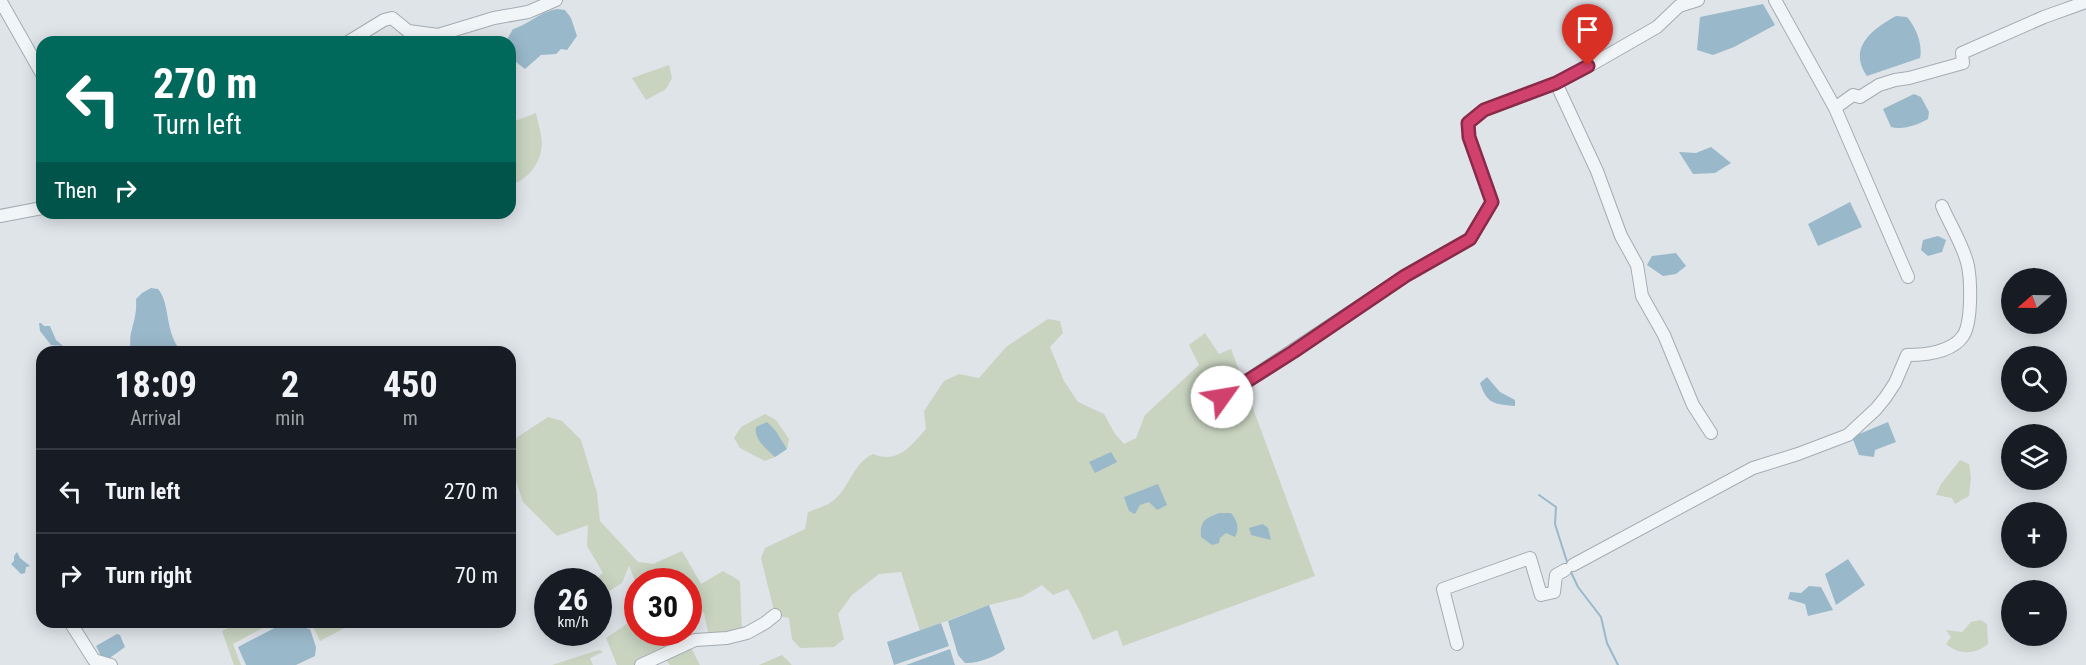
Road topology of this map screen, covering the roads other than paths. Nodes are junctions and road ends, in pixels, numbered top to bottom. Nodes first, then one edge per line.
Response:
1 (0, 0) edge
2 (556, 0) edge
3 (1698, 0) edge
4 (1775, 0) edge
5 (2086, 2) edge
6 (358, 36) edge
7 (36, 63) edge
8 (1556, 83) junction
9 (1835, 108) junction
10 (1941, 206) dead end
11 (36, 209) edge
12 (0, 216) edge
13 (1908, 276) dead end
14 (1222, 397) dead end
15 (1711, 434) dead end
16 (775, 615) dead end
17 (74, 628) edge
18 (1457, 644) dead end
19 (111, 665) edge
20 (641, 665) edge

1 - 7 street
2 - 6 street
3 - 8 street
4 - 9 street
5 - 9 street
8 - 14 street
8 - 15 street
9 - 13 street
10 - 18 street
11 - 12 street
16 - 20 street
17 - 19 street

